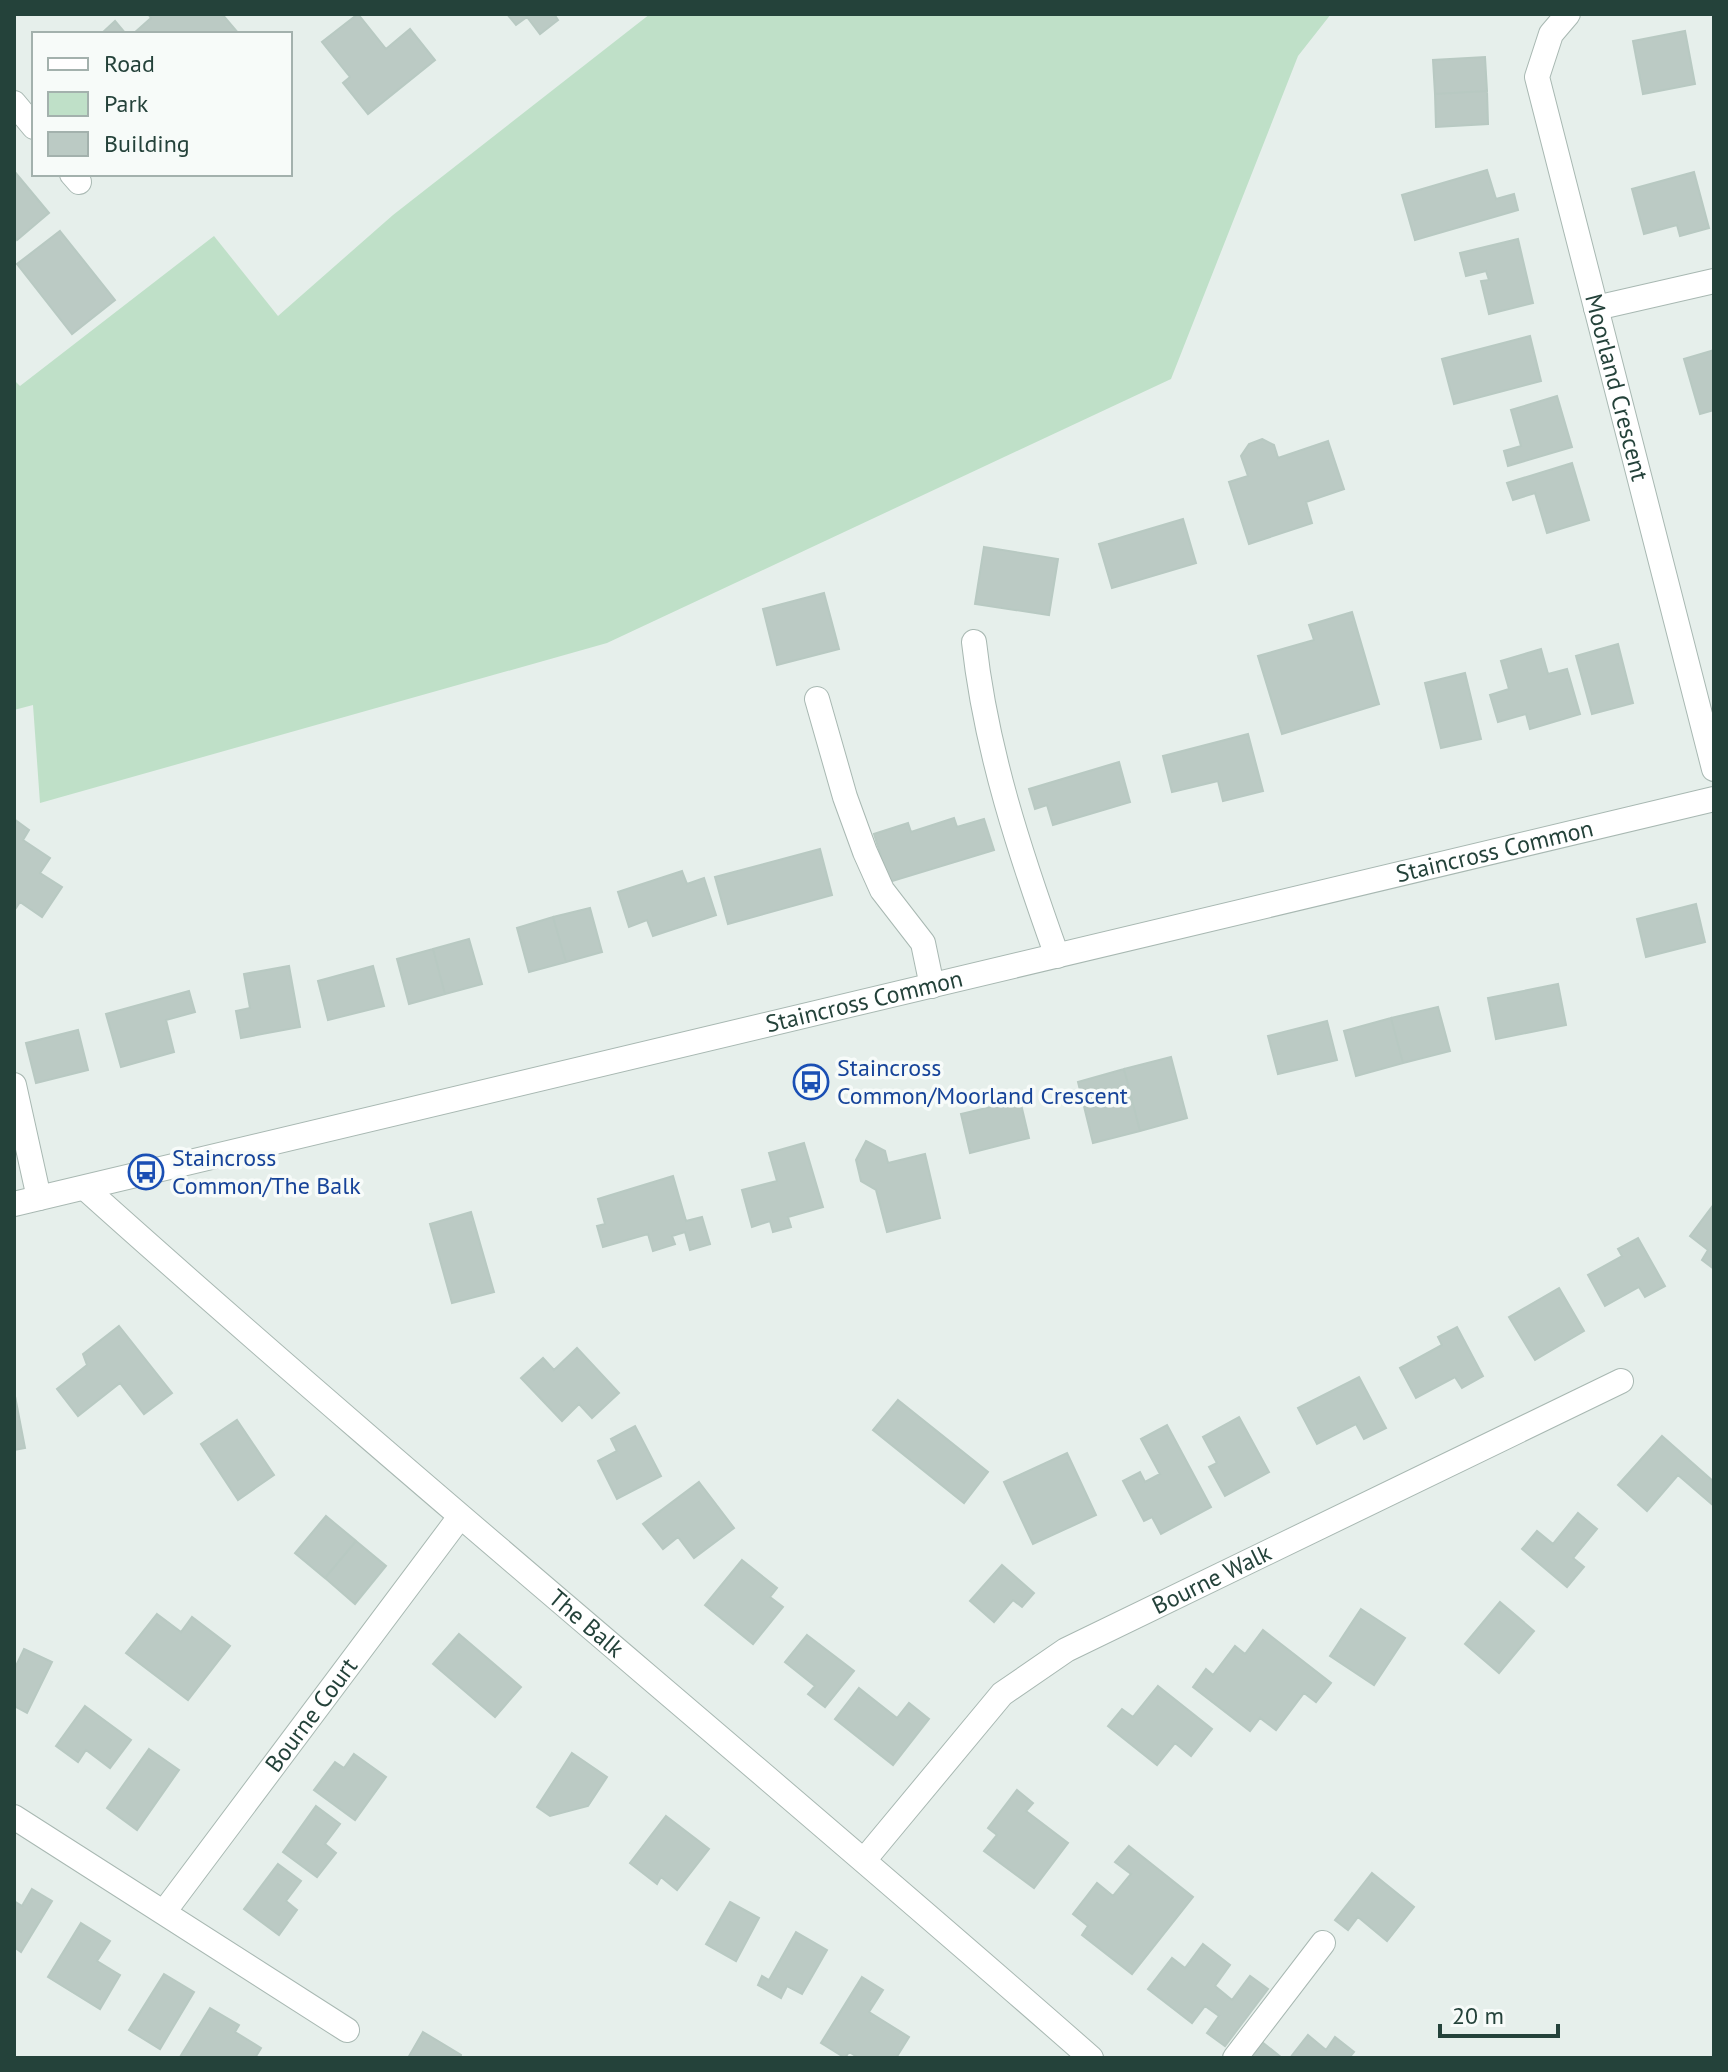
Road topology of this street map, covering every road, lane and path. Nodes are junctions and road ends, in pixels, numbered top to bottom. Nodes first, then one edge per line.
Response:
1 (1568, 14) edge
2 (14, 103) edge
3 (32, 125) edge
4 (1714, 281) edge
5 (1596, 308) junction
6 (974, 642) dead end
7 (817, 699) dead end
8 (1714, 769) edge
9 (1714, 799) edge
10 (1057, 956) junction
11 (932, 986) junction
12 (14, 1085) edge
13 (85, 1188) junction
14 (39, 1198) junction
15 (14, 1204) edge
16 (1621, 1381) dead end
17 (459, 1518) junction
18 (14, 1817) edge
19 (865, 1859) junction
20 (164, 1912) junction
21 (1323, 1943) dead end
22 (347, 2030) dead end
23 (1091, 2058) edge
24 (1235, 2058) edge

1 - 5 street, Moorland Crescent
2 - 3 street
4 - 5 street
5 - 8 street, Moorland Crescent
6 - 10 street
7 - 11 street
9 - 10 street, Staincross Common
10 - 11 street, Staincross Common
11 - 13 street, Staincross Common
12 - 14 street
13 - 14 street, Staincross Common
13 - 17 street, The Balk
14 - 15 street, Staincross Common
16 - 19 street, Bourne Walk
17 - 19 street, The Balk
17 - 20 street, Bourne Court
18 - 20 street
19 - 23 street, The Balk
20 - 22 street
21 - 24 street

